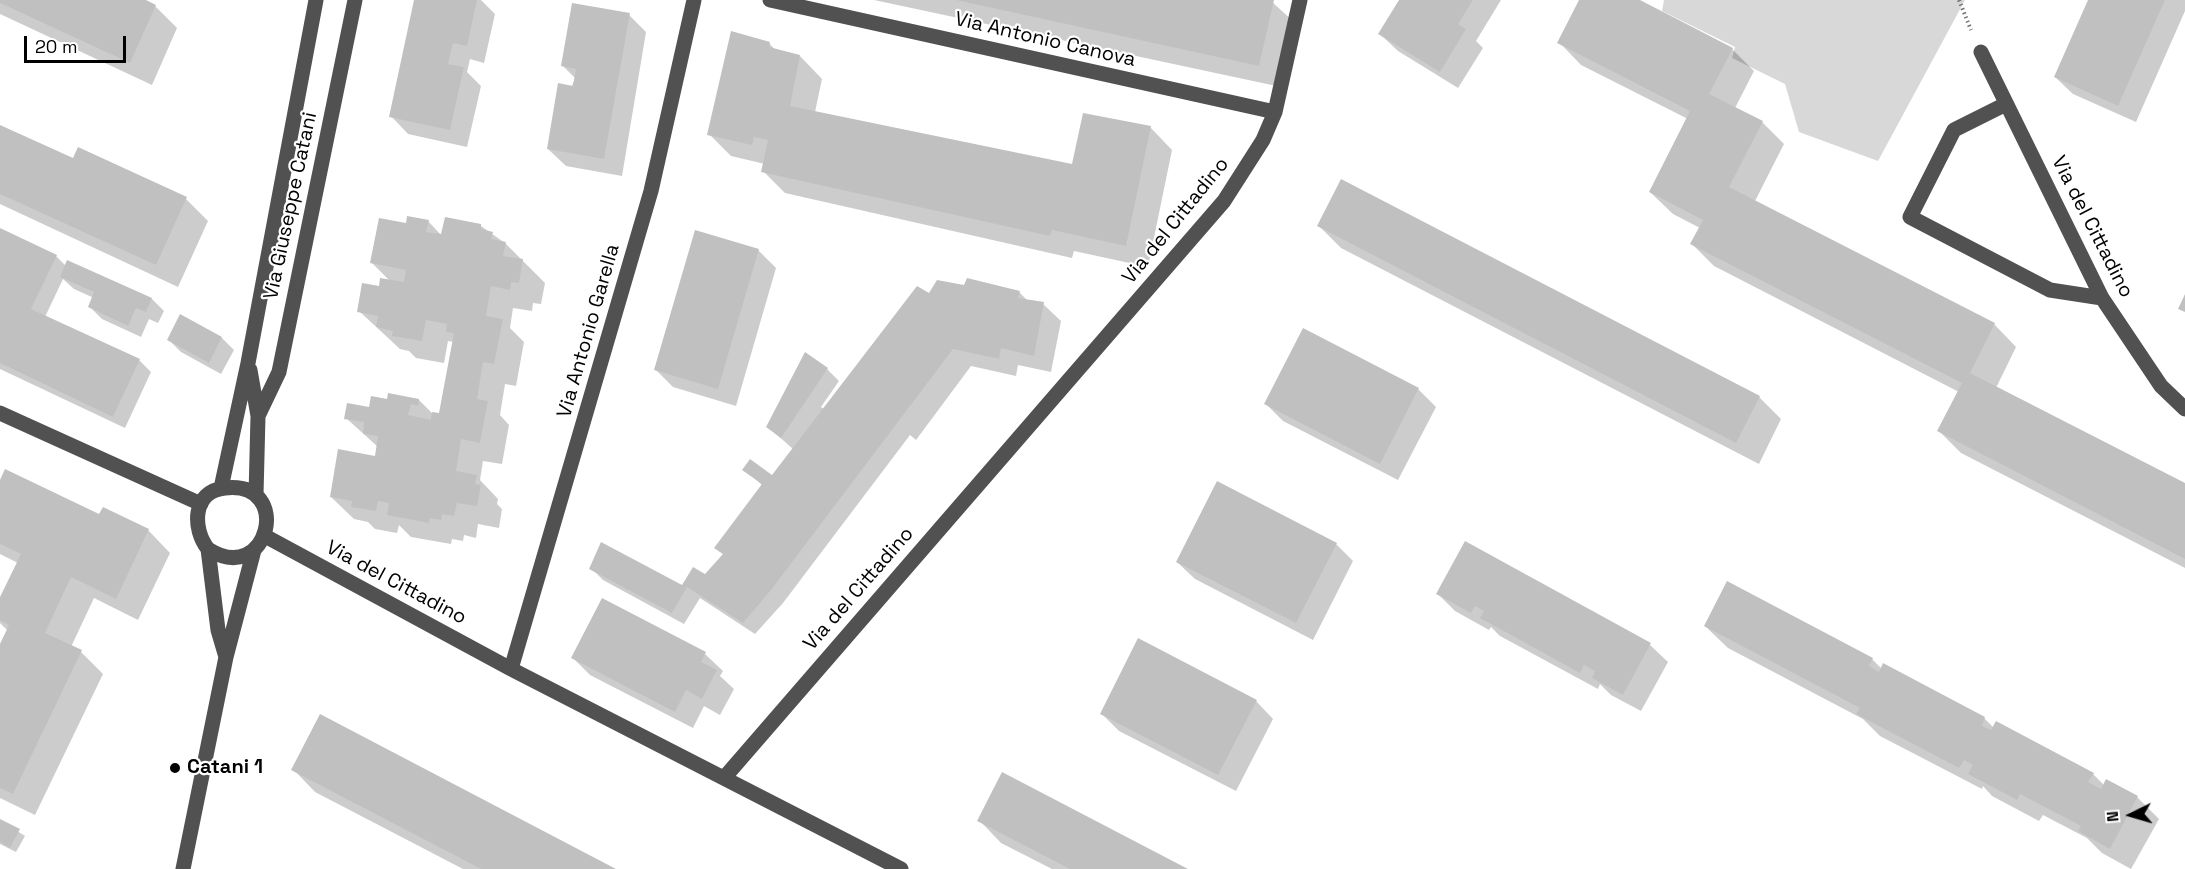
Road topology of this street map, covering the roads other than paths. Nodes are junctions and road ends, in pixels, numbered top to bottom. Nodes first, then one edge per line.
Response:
1 (316, 0) edge
2 (355, 0) edge
3 (694, 0) edge
4 (770, 0) edge
5 (1300, 0) edge
6 (1981, 52) road end
7 (2006, 104) junction
8 (1275, 112) junction
9 (2102, 298) junction
10 (248, 363) junction
11 (2185, 409) edge
12 (0, 414) edge
13 (258, 416) junction
14 (221, 488) junction
15 (255, 495) junction
16 (201, 504) junction
17 (265, 536) junction
18 (208, 549) junction
19 (254, 550) junction
20 (226, 657) junction
21 (511, 669) junction
22 (724, 778) junction
23 (183, 869) edge
24 (901, 869) edge

1 - 10 street, Via Giuseppe Catani
2 - 13 street, Via Giuseppe Catani
3 - 21 street, Via Antonio Garella
4 - 8 street, Via Antonio Canova
5 - 8 street, Via del Cittadino
6 - 7 street, Via del Cittadino
7 - 9 street, Via del Cittadino
7 - 9 street
8 - 22 street, Via del Cittadino
9 - 11 street, Via del Cittadino
10 - 13 street
10 - 14 street, Via Giuseppe Catani
12 - 16 street
13 - 15 street
14 - 15 street
14 - 16 street
15 - 17 street
16 - 18 street
17 - 19 street
17 - 21 street, Via del Cittadino
18 - 19 street
18 - 20 street
19 - 20 street
20 - 23 street
21 - 22 street, Via del Cittadino
22 - 24 street

